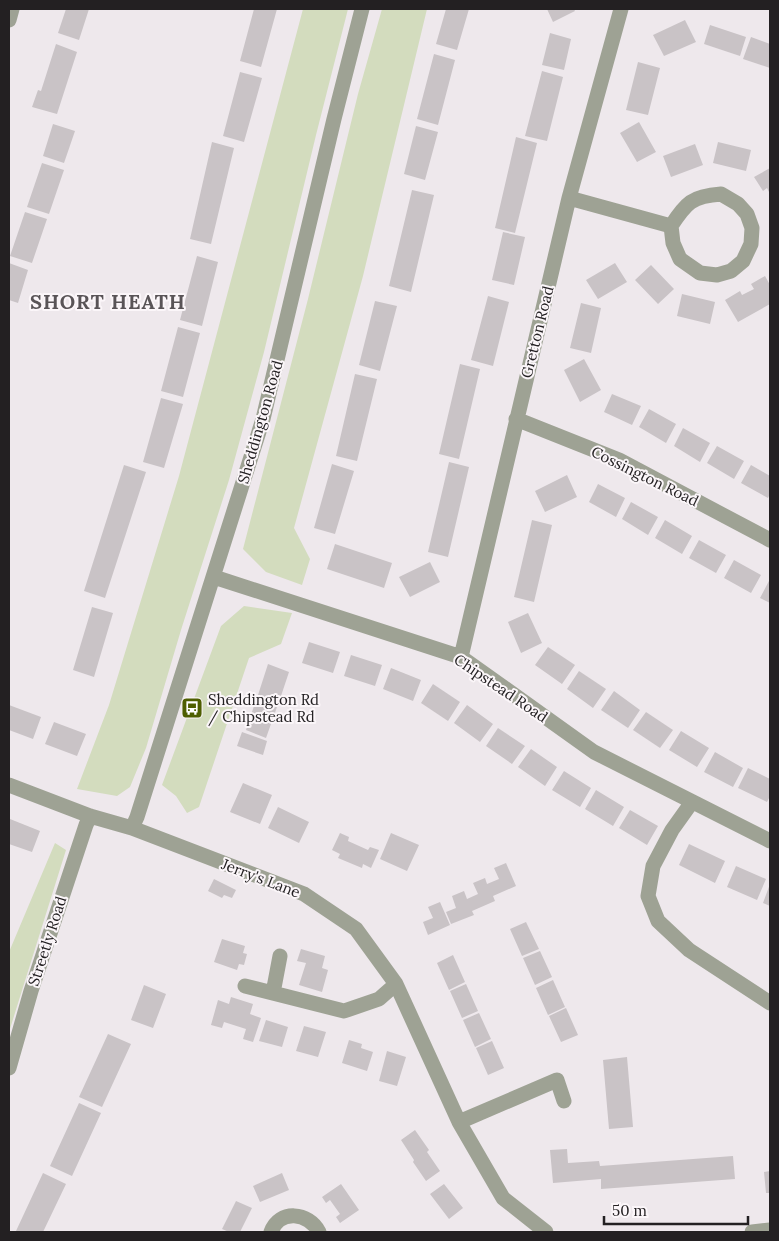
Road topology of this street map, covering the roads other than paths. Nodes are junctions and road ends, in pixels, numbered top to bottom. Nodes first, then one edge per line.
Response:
1 (12, 9) edge
2 (362, 9) edge
3 (621, 9) edge
4 (9, 20) edge
5 (569, 198) junction
6 (671, 226) junction
7 (516, 419) junction
8 (770, 540) edge
9 (214, 577) junction
10 (462, 657) junction
11 (9, 785) edge
12 (692, 802) junction
13 (90, 816) junction
14 (132, 828) junction
15 (770, 841) edge
16 (280, 956) dead end
17 (396, 984) junction
18 (245, 986) dead end
19 (273, 993) junction
20 (770, 1003) edge
21 (9, 1068) edge
22 (564, 1101) dead end
23 (459, 1122) junction
24 (770, 1230) edge
25 (271, 1232) edge
26 (319, 1232) edge
27 (546, 1232) edge
28 (752, 1232) edge

1 - 4 street
2 - 9 street, Sheddington Road
3 - 5 street, Gretton Road
5 - 6 street
5 - 7 street, Gretton Road
6 - 6 street
7 - 8 street, Cossington Road
7 - 10 street, Gretton Road
9 - 10 street, Chipstead Road
9 - 14 street, Sheddington Road
10 - 12 street, Chipstead Road
11 - 13 street, Jerry's Lane
12 - 15 street, Chipstead Road
12 - 20 street
13 - 14 street, Jerry's Lane
13 - 21 street, Streetly Road
14 - 17 street, Jerry's Lane
16 - 19 street
17 - 19 street
17 - 23 street, Jerry's Lane
18 - 19 street
22 - 23 street
23 - 27 street, Jerry's Lane
24 - 28 street
25 - 26 street

